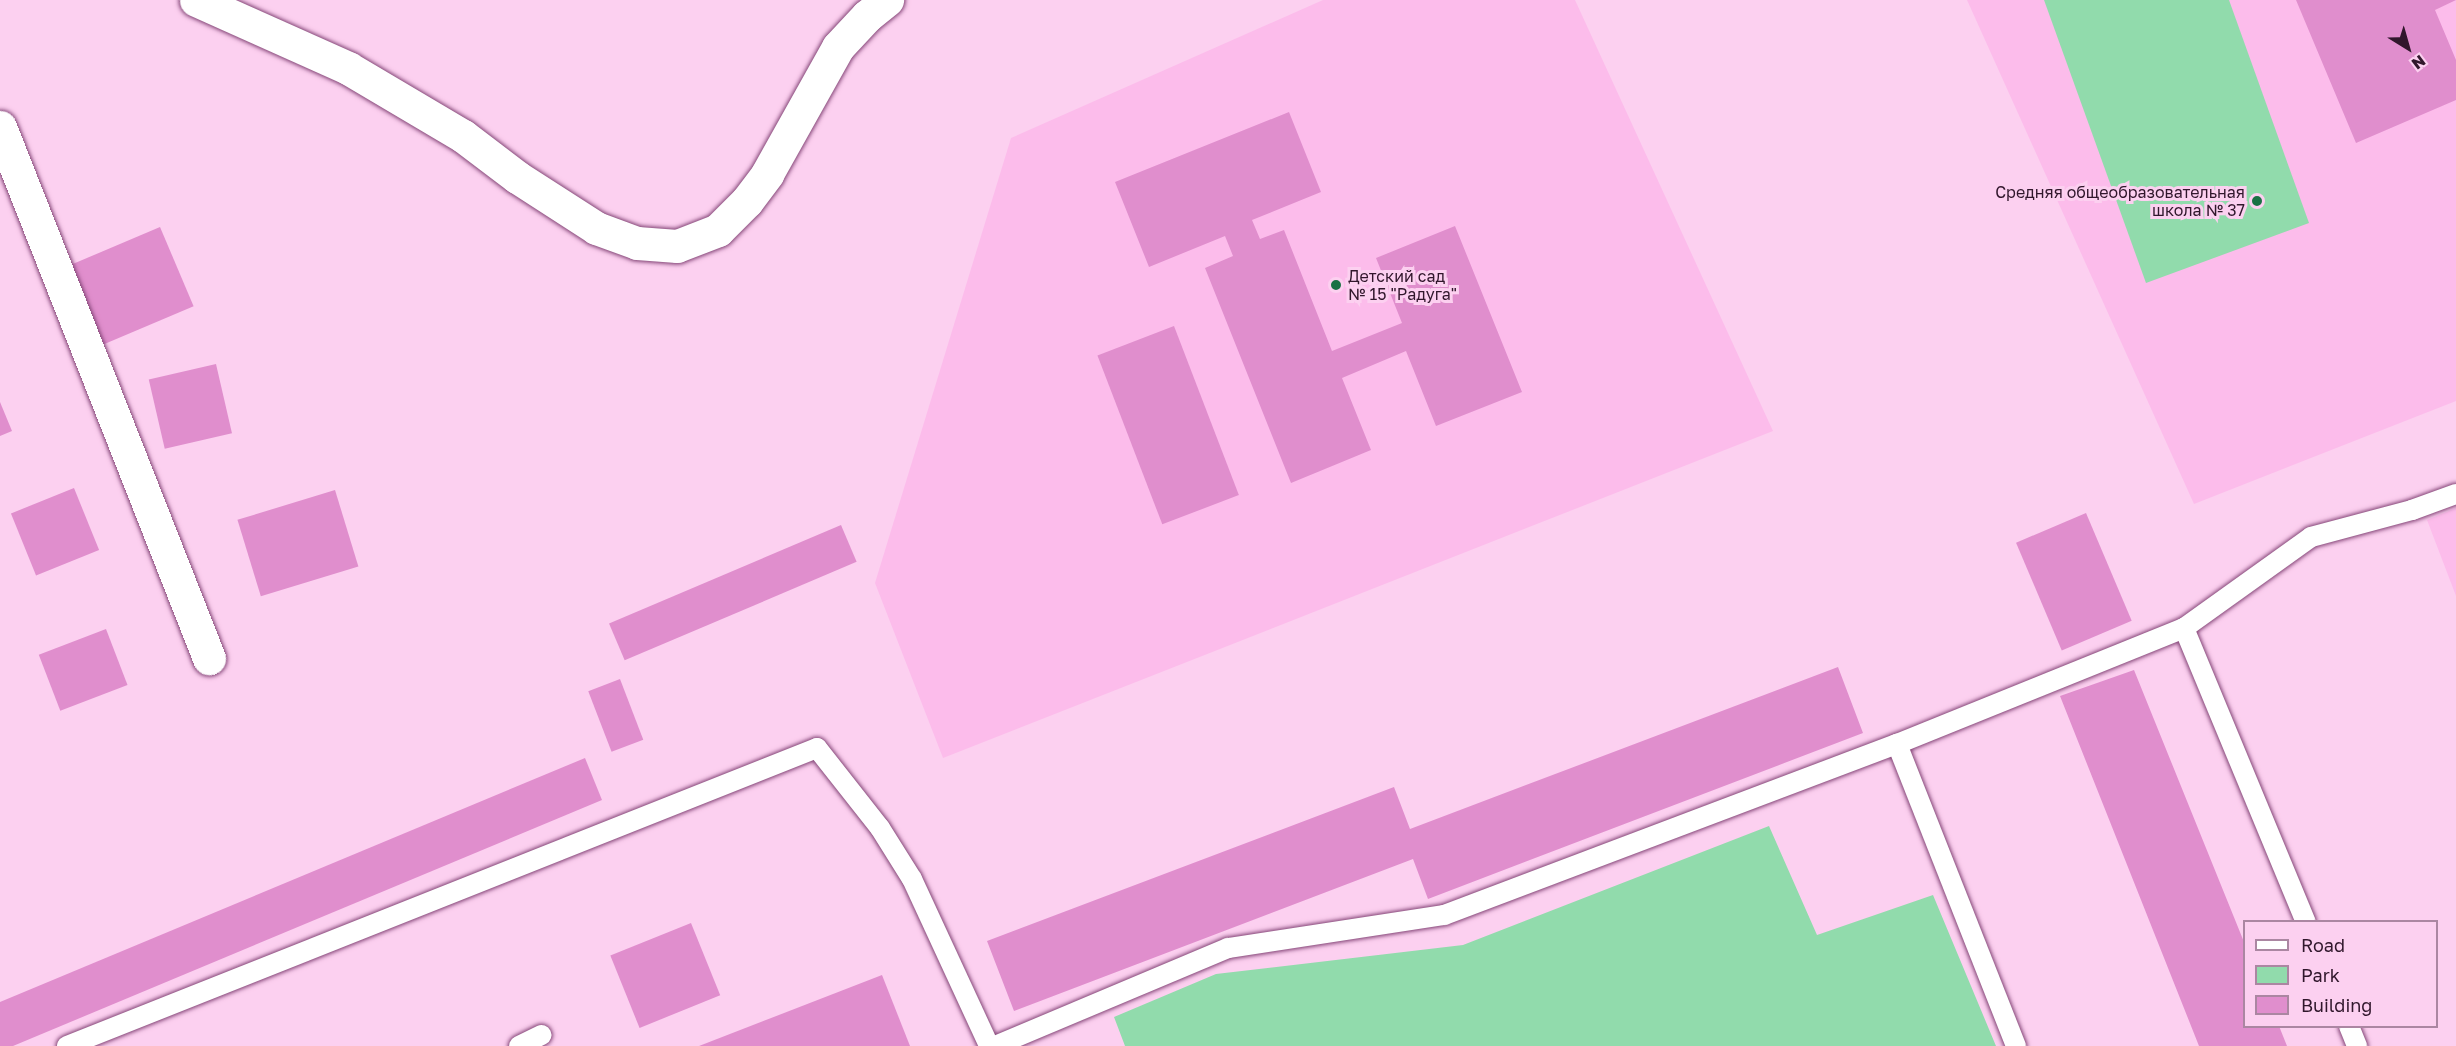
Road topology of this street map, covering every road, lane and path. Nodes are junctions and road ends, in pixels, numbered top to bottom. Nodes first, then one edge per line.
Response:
1 (196, 0) edge
2 (887, 0) edge
3 (0, 127) edge
4 (2456, 494) edge
5 (2184, 628) junction
6 (210, 658) dead end
7 (1897, 744) junction
8 (2306, 920) edge
9 (2350, 1028) edge
10 (542, 1035) dead end
11 (1016, 1042) edge
12 (68, 1046) edge
13 (519, 1046) edge
14 (989, 1046) edge
15 (994, 1046) edge
16 (2016, 1046) edge
17 (2357, 1046) edge

1 - 2 street
3 - 6 street
4 - 5 lane
5 - 7 lane
5 - 8 lane
7 - 11 lane
7 - 16 lane
9 - 17 lane
10 - 13 lane
11 - 15 lane
12 - 14 lane

